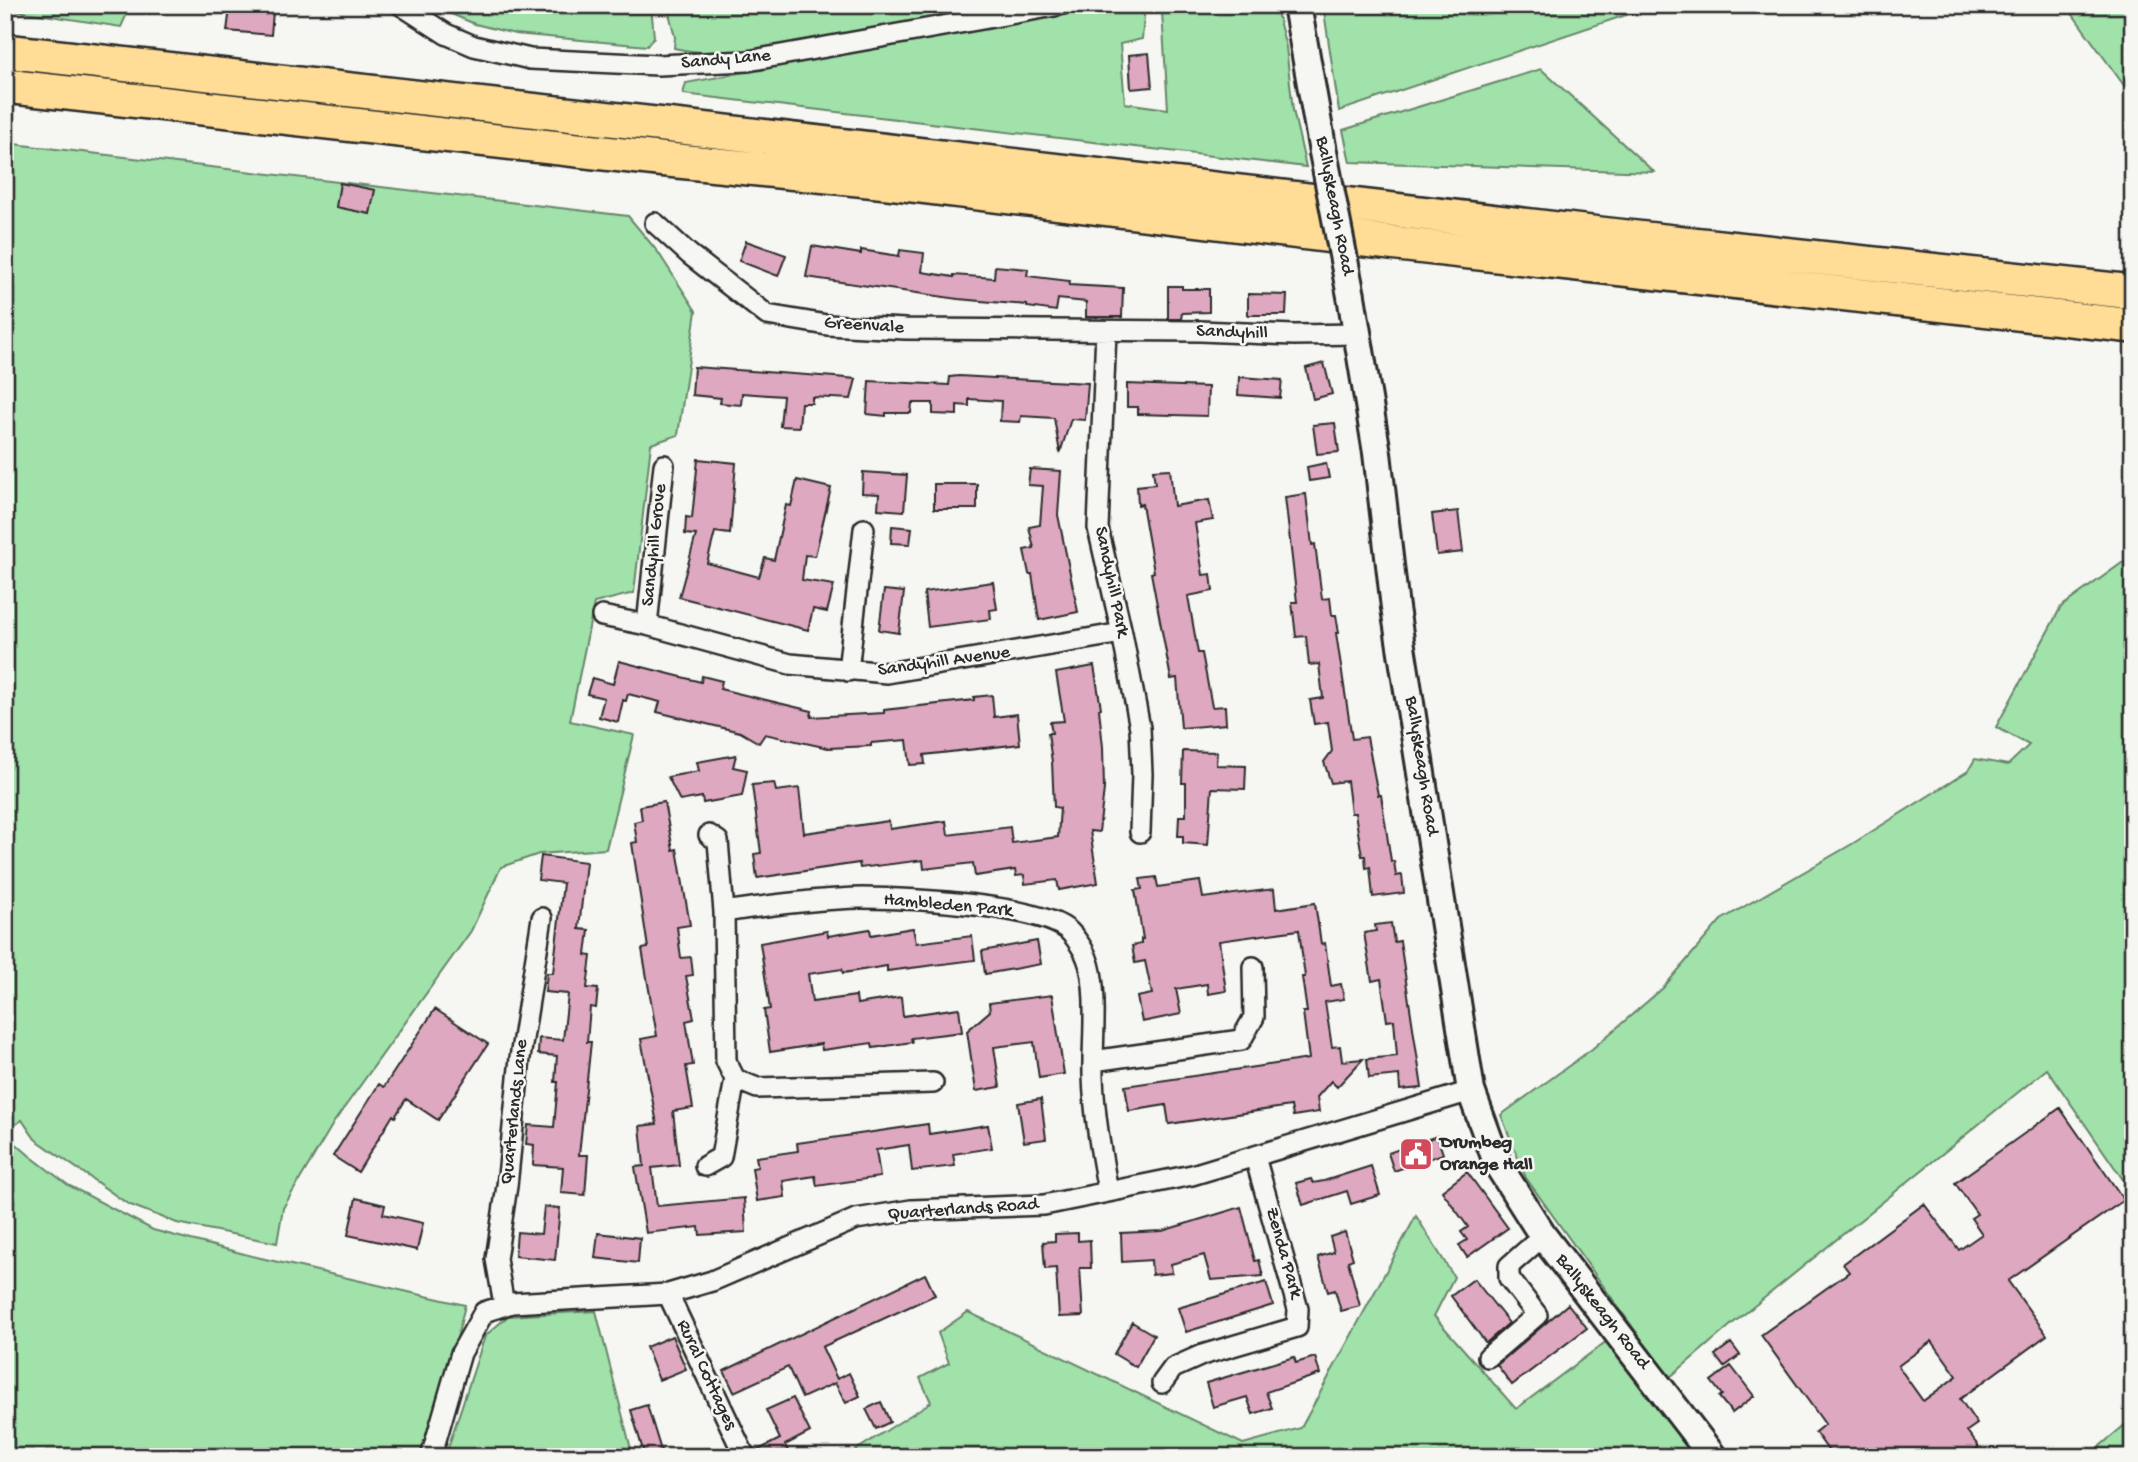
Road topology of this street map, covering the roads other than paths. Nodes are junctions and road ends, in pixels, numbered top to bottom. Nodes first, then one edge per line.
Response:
1 (401, 5) edge
2 (1060, 5) edge
3 (1297, 5) edge
4 (5, 50) edge
5 (5, 86) edge
6 (5, 108) edge
7 (427, 134) junction
8 (655, 223) dead end
9 (2133, 292) edge
10 (2133, 326) edge
11 (1106, 331) junction
12 (1358, 334) junction
13 (664, 465) dead end
14 (864, 529) dead end
15 (602, 616) dead end
16 (647, 625) junction
17 (1122, 633) junction
18 (848, 671) junction
19 (1140, 832) dead end
20 (709, 835) dead end
21 (724, 912) junction
22 (542, 918) dead end
23 (1253, 967) dead end
24 (1093, 1061) junction
25 (735, 1079) junction
26 (933, 1083) dead end
27 (1471, 1091) junction
28 (1255, 1157) junction
29 (705, 1166) dead end
30 (1108, 1191) junction
31 (1543, 1236) junction
32 (668, 1294) junction
33 (504, 1306) junction
34 (1488, 1356) dead end
35 (1162, 1383) dead end
36 (431, 1457) edge
37 (745, 1457) edge
38 (1713, 1457) edge

1 - 2 street, Sandy Lane
3 - 12 main road, Ballyskeagh Road, bridge
4 - 9 highway
5 - 7 highway
6 - 7 highway
7 - 10 highway
8 - 11 street, Greenvale
11 - 12 street, Sandyhill
11 - 17 street, Sandyhill Park
12 - 27 main road, Ballyskeagh Road
13 - 16 street, Sandyhill Grove
14 - 18 street
15 - 16 street, Sandyhill Avenue
16 - 18 street, Sandyhill Avenue
17 - 18 street, Sandyhill Avenue
17 - 19 street, Sandyhill Park
20 - 21 street
21 - 24 street, Hambleden Park
21 - 25 street
22 - 33 street, Quarterlands Lane
23 - 24 street
24 - 30 street, Hambleden Park
25 - 26 street
25 - 29 street
27 - 28 street, Quarterlands Road
27 - 31 main road, Ballyskeagh Road
28 - 30 street, Quarterlands Road
28 - 35 street, Zenda Park
30 - 32 street, Quarterlands Road
31 - 34 street
31 - 38 main road, Ballyskeagh Road
32 - 33 street, Quarterlands Road
32 - 37 street, Rural Cottages
33 - 36 street, Quarterlands Road

